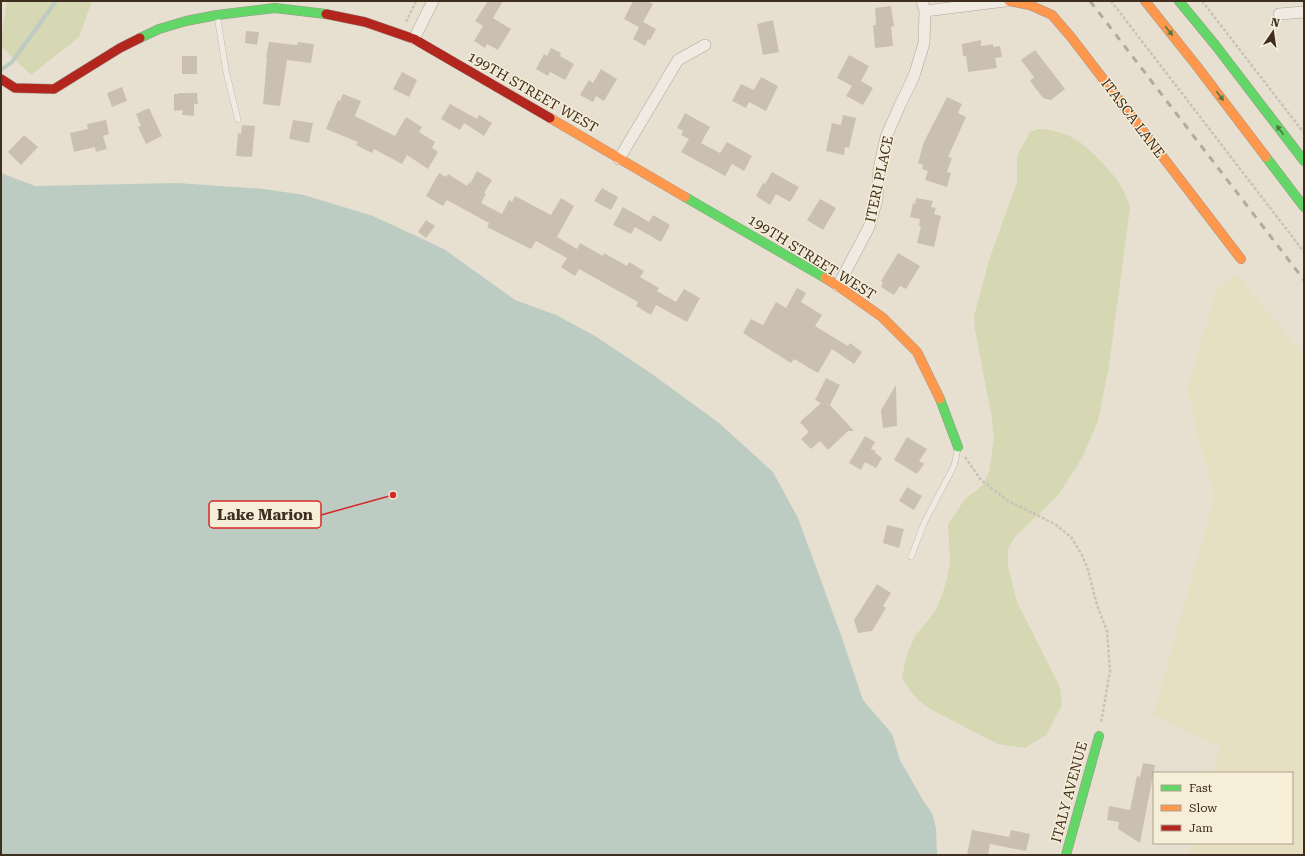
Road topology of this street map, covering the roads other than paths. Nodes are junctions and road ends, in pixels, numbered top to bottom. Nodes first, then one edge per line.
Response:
1 (433, 1) edge
2 (1005, 1) edge
3 (1009, 1) edge
4 (1144, 1) edge
5 (1179, 1) edge
6 (924, 6) edge
7 (1304, 12) edge
8 (1278, 14) dead end
9 (217, 15) junction
10 (414, 39) junction
11 (705, 45) dead end
12 (1, 79) edge
13 (238, 120) dead end
14 (619, 158) junction
15 (1304, 161) edge
16 (1304, 207) edge
17 (1241, 259) dead end
18 (838, 286) junction
19 (958, 447) joint
20 (911, 557) dead end
21 (1099, 736) road end
22 (1066, 855) edge

1 - 10 street
2 - 6 street
3 - 17 street, ITASCA LANE
4 -> 16 street
15 -> 5 street
6 - 18 street, ITERI PLACE
7 - 8 street
9 - 10 street, 199TH STREET WEST
9 - 12 street, 199TH STREET WEST
9 - 13 lane
10 - 14 street, 199TH STREET WEST
11 - 14 street
14 - 18 street, 199TH STREET WEST
18 - 19 street, 199TH STREET WEST
19 - 20 lane
21 - 22 street, ITALY AVENUE

